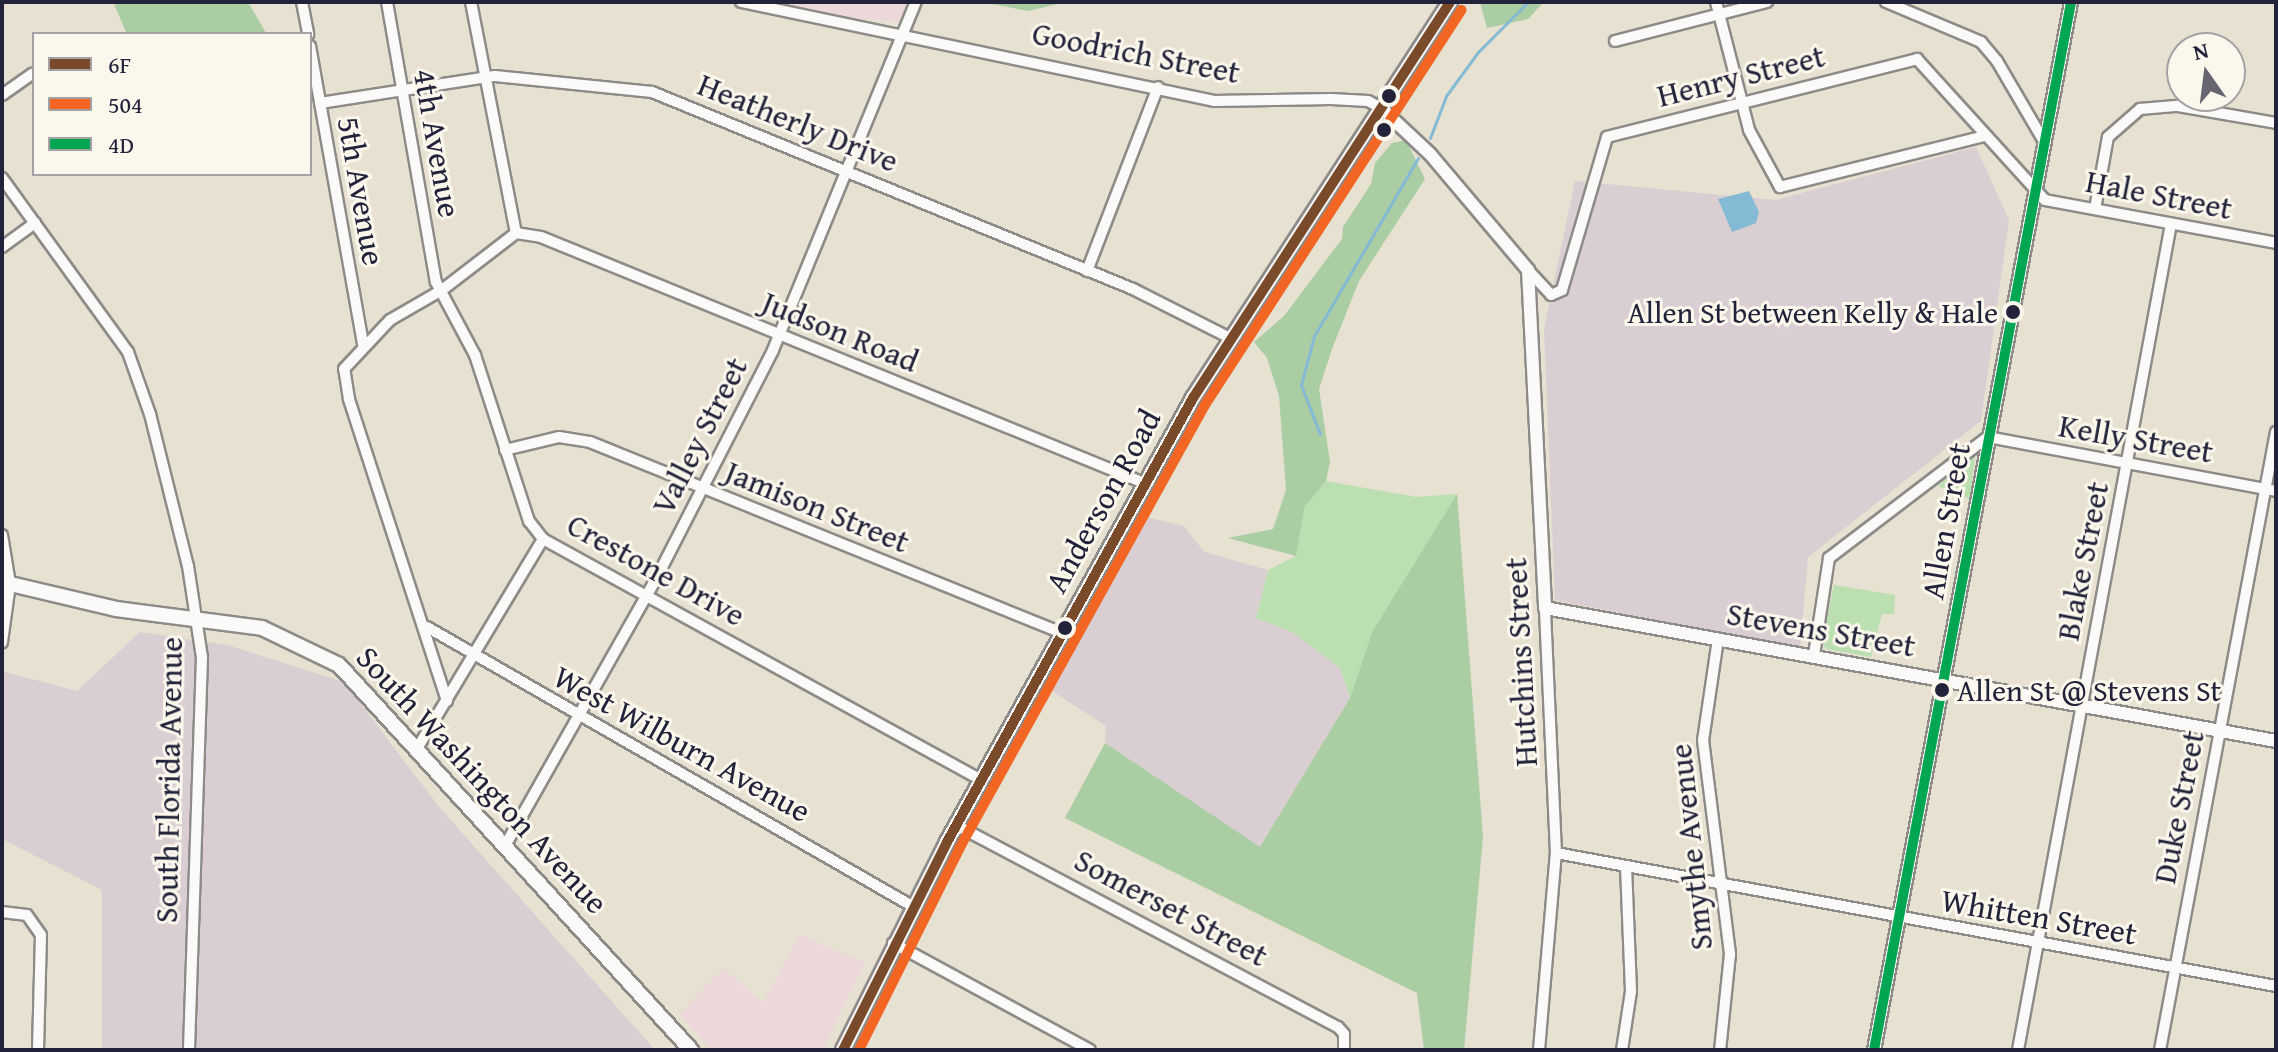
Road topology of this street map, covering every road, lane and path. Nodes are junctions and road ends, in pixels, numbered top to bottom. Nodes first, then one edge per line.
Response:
1 (302, 2) edge
2 (387, 2) edge
3 (471, 2) edge
4 (741, 2) edge
5 (916, 2) edge
6 (1450, 2) edge
7 (1716, 2) edge
8 (1767, 2) edge
9 (1886, 2) edge
10 (2071, 2) edge
11 (1718, 15) junction
12 (308, 32) edge
13 (904, 34) junction
14 (1615, 41) dead end
15 (312, 57) edge
16 (32, 74) dead end
17 (484, 77) junction
18 (1158, 87) junction
19 (402, 89) junction
20 (2, 95) edge
21 (320, 103) junction
22 (1742, 103) junction
23 (1381, 108) junction
24 (2276, 123) edge
25 (1985, 136) junction
26 (2045, 143) junction
27 (847, 170) junction
28 (2, 178) edge
29 (2035, 192) junction
30 (2095, 209) junction
31 (35, 223) junction
32 (2171, 224) junction
33 (516, 233) junction
34 (2276, 243) edge
35 (2, 247) edge
36 (1528, 270) junction
37 (1087, 271) junction
38 (442, 290) junction
39 (780, 335) junction
40 (1230, 338) junction
41 (363, 345) junction
42 (2276, 432) edge
43 (1988, 437) junction
44 (505, 450) junction
45 (2128, 463) junction
46 (1144, 483) junction
47 (701, 488) junction
48 (2271, 490) edge
49 (2, 535) edge
50 (543, 539) junction
51 (6, 583) edge
52 (647, 594) junction
53 (1545, 608) junction
54 (198, 619) junction
55 (427, 627) junction
56 (1062, 633) junction
57 (1718, 639) junction
58 (2, 642) edge
59 (1814, 655) junction
60 (474, 656) junction
61 (1944, 678) junction
62 (447, 701) junction
63 (2083, 704) junction
64 (579, 716) junction
65 (2220, 729) junction
66 (2276, 741) edge
67 (418, 747) junction
68 (981, 780) junction
69 (956, 825) junction
70 (506, 844) junction
71 (1556, 853) junction
72 (1626, 866) junction
73 (1721, 884) junction
74 (912, 906) junction
75 (2, 912) edge
76 (1899, 917) junction
77 (893, 943) junction
78 (2038, 943) junction
79 (2175, 968) junction
80 (2276, 986) edge
81 (38, 1050) edge
82 (189, 1050) edge
83 (691, 1050) edge
84 (843, 1050) edge
85 (1090, 1050) edge
86 (1344, 1050) edge
87 (1539, 1050) edge
88 (1622, 1050) edge
89 (1720, 1050) edge
90 (1874, 1050) edge
91 (2018, 1050) edge
92 (2160, 1050) edge

1 - 12 street
2 - 19 street, 4th Avenue
3 - 17 street
4 - 13 street, Goodrich Street
5 - 13 street, Valley Street
6 - 23 main road, Anderson Road
7 - 11 street
8 - 11 street
9 - 26 street
10 - 26 street, Allen Street
11 - 14 street
11 - 22 street
13 - 18 street, Goodrich Street
13 - 27 street, Valley Street
15 - 21 street, 5th Avenue
16 - 20 street
17 - 19 street, Heatherly Drive
17 - 27 street, Heatherly Drive
17 - 33 street
18 - 23 street, Goodrich Street
18 - 37 street
19 - 21 street, Heatherly Drive
19 - 38 street, 4th Avenue
21 - 41 street, 5th Avenue
22 - 25 street, Henry Street
22 - 25 street
22 - 36 street, Henry Street
23 - 36 street
23 - 40 main road, Anderson Road
24 - 30 street
25 - 29 street, Henry Street
26 - 29 street, Allen Street
27 - 37 street, Heatherly Drive
27 - 39 street, Valley Street
28 - 31 street, South Florida Avenue
29 - 30 street, Hale Street
29 - 43 street, Allen Street
30 - 32 street, Hale Street
31 - 35 street
31 - 54 street, South Florida Avenue
32 - 34 street, Hale Street
32 - 45 street, Blake Street
33 - 38 street
33 - 39 street, Judson Road
36 - 53 street, Hutchins Street
37 - 40 street, Heatherly Drive
38 - 41 street
38 - 44 street, Crestone Drive
39 - 46 street, Judson Road
39 - 47 street, Valley Street
40 - 46 main road, Anderson Road
41 - 55 street
42 - 48 street, Duke Street
43 - 45 street, Kelly Street
43 - 59 street
43 - 61 street, Allen Street
44 - 47 street, Jamison Street
44 - 50 street, Crestone Drive
45 - 48 street, Kelly Street
45 - 63 street, Blake Street
46 - 56 main road, Anderson Road
47 - 52 street, Valley Street
47 - 56 street, Jamison Street
48 - 65 street, Duke Street
49 - 51 street
50 - 52 street, Crestone Drive
50 - 60 street
51 - 54 main road, South Washington Avenue
51 - 58 street
52 - 64 street, Valley Street
52 - 68 street, Crestone Drive
53 - 57 street, Stevens Street
53 - 71 street, Hutchins Street
54 - 67 main road, South Washington Avenue
54 - 82 street, South Florida Avenue
55 - 60 street, West Wilburn Avenue
55 - 62 street
56 - 68 main road, Anderson Road
57 - 59 street, Stevens Street
57 - 73 street, Smythe Avenue
59 - 61 street, Stevens Street
60 - 62 street
60 - 64 street, West Wilburn Avenue
61 - 63 street, Stevens Street
61 - 76 street, Allen Street
62 - 67 street
63 - 65 street, Stevens Street
63 - 78 street, Blake Street
64 - 70 street, Valley Street
64 - 74 street, West Wilburn Avenue
65 - 66 street, Stevens Street
65 - 79 street, Duke Street
67 - 70 main road, South Washington Avenue
68 - 69 main road, Anderson Road
69 - 74 main road, Anderson Road
69 - 86 street, Somerset Street
70 - 83 main road, South Washington Avenue
71 - 72 street, Whitten Street
71 - 87 street, Hutchins Street
72 - 73 street, Whitten Street
72 - 88 street
73 - 76 street, Whitten Street
73 - 89 street, Smythe Avenue
74 - 77 main road, Anderson Road
75 - 81 street
76 - 78 street, Whitten Street
76 - 90 street, Allen Street
77 - 84 main road, Anderson Road
77 - 85 street
78 - 79 street, Whitten Street
78 - 91 street, Blake Street
79 - 80 street, Whitten Street
79 - 92 street, Duke Street

